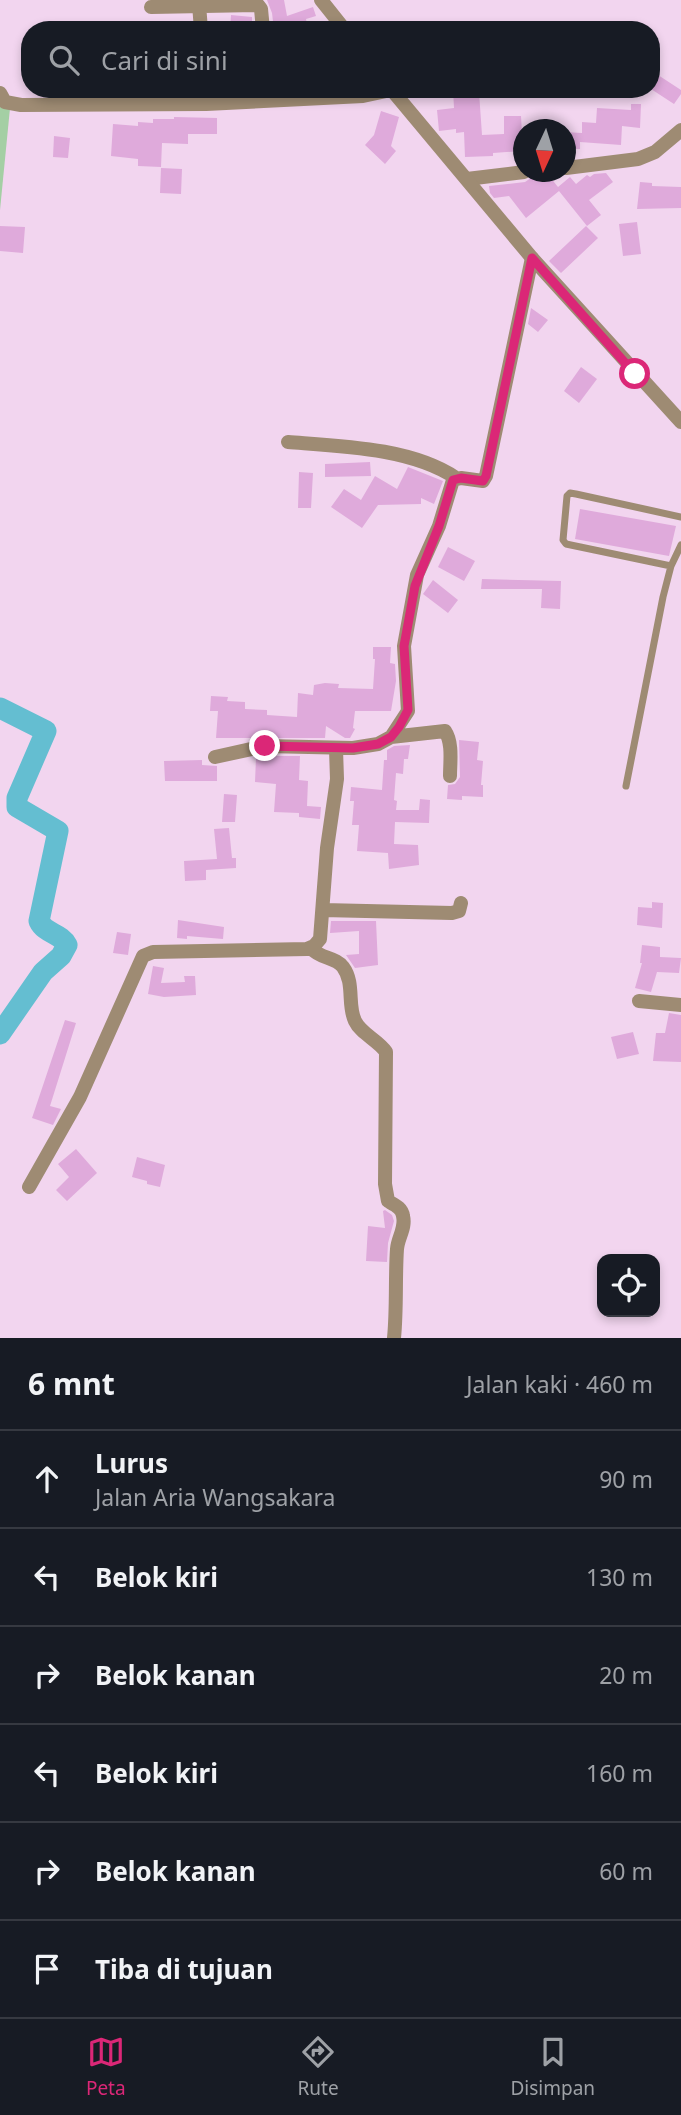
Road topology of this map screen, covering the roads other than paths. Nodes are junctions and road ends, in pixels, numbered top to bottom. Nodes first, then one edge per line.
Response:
1 (321, 0) edge
2 (199, 4) junction
3 (152, 7) dead end
4 (200, 21) edge
5 (262, 21) edge
6 (338, 21) edge
7 (183, 98) edge
8 (399, 98) edge
9 (2, 99) edge
10 (681, 130) edge
11 (576, 167) edge
12 (513, 173) edge
13 (467, 179) junction
14 (532, 258) junction
15 (681, 422) edge
16 (289, 442) dead end
17 (456, 478) junction
18 (681, 517) edge
19 (681, 545) edge
20 (671, 566) junction
21 (391, 737) junction
22 (336, 749) junction
23 (215, 757) dead end
24 (450, 776) dead end
25 (626, 786) dead end
26 (461, 904) dead end
27 (323, 910) junction
28 (311, 948) junction
29 (639, 1000) dead end
30 (681, 1004) edge
31 (29, 1186) dead end
32 (394, 1338) edge

1 - 6 street
2 - 3 street
2 - 4 street
2 - 5 street
7 - 9 street
8 - 13 street
10 - 11 street
12 - 13 street
13 - 14 street
14 - 15 street
14 - 17 street
16 - 17 street
17 - 21 street
18 - 20 lane
19 - 20 lane
20 - 25 lane
21 - 22 street
21 - 24 street
22 - 23 street
22 - 27 street
26 - 27 street
27 - 28 street
28 - 31 street
28 - 32 street
29 - 30 street

